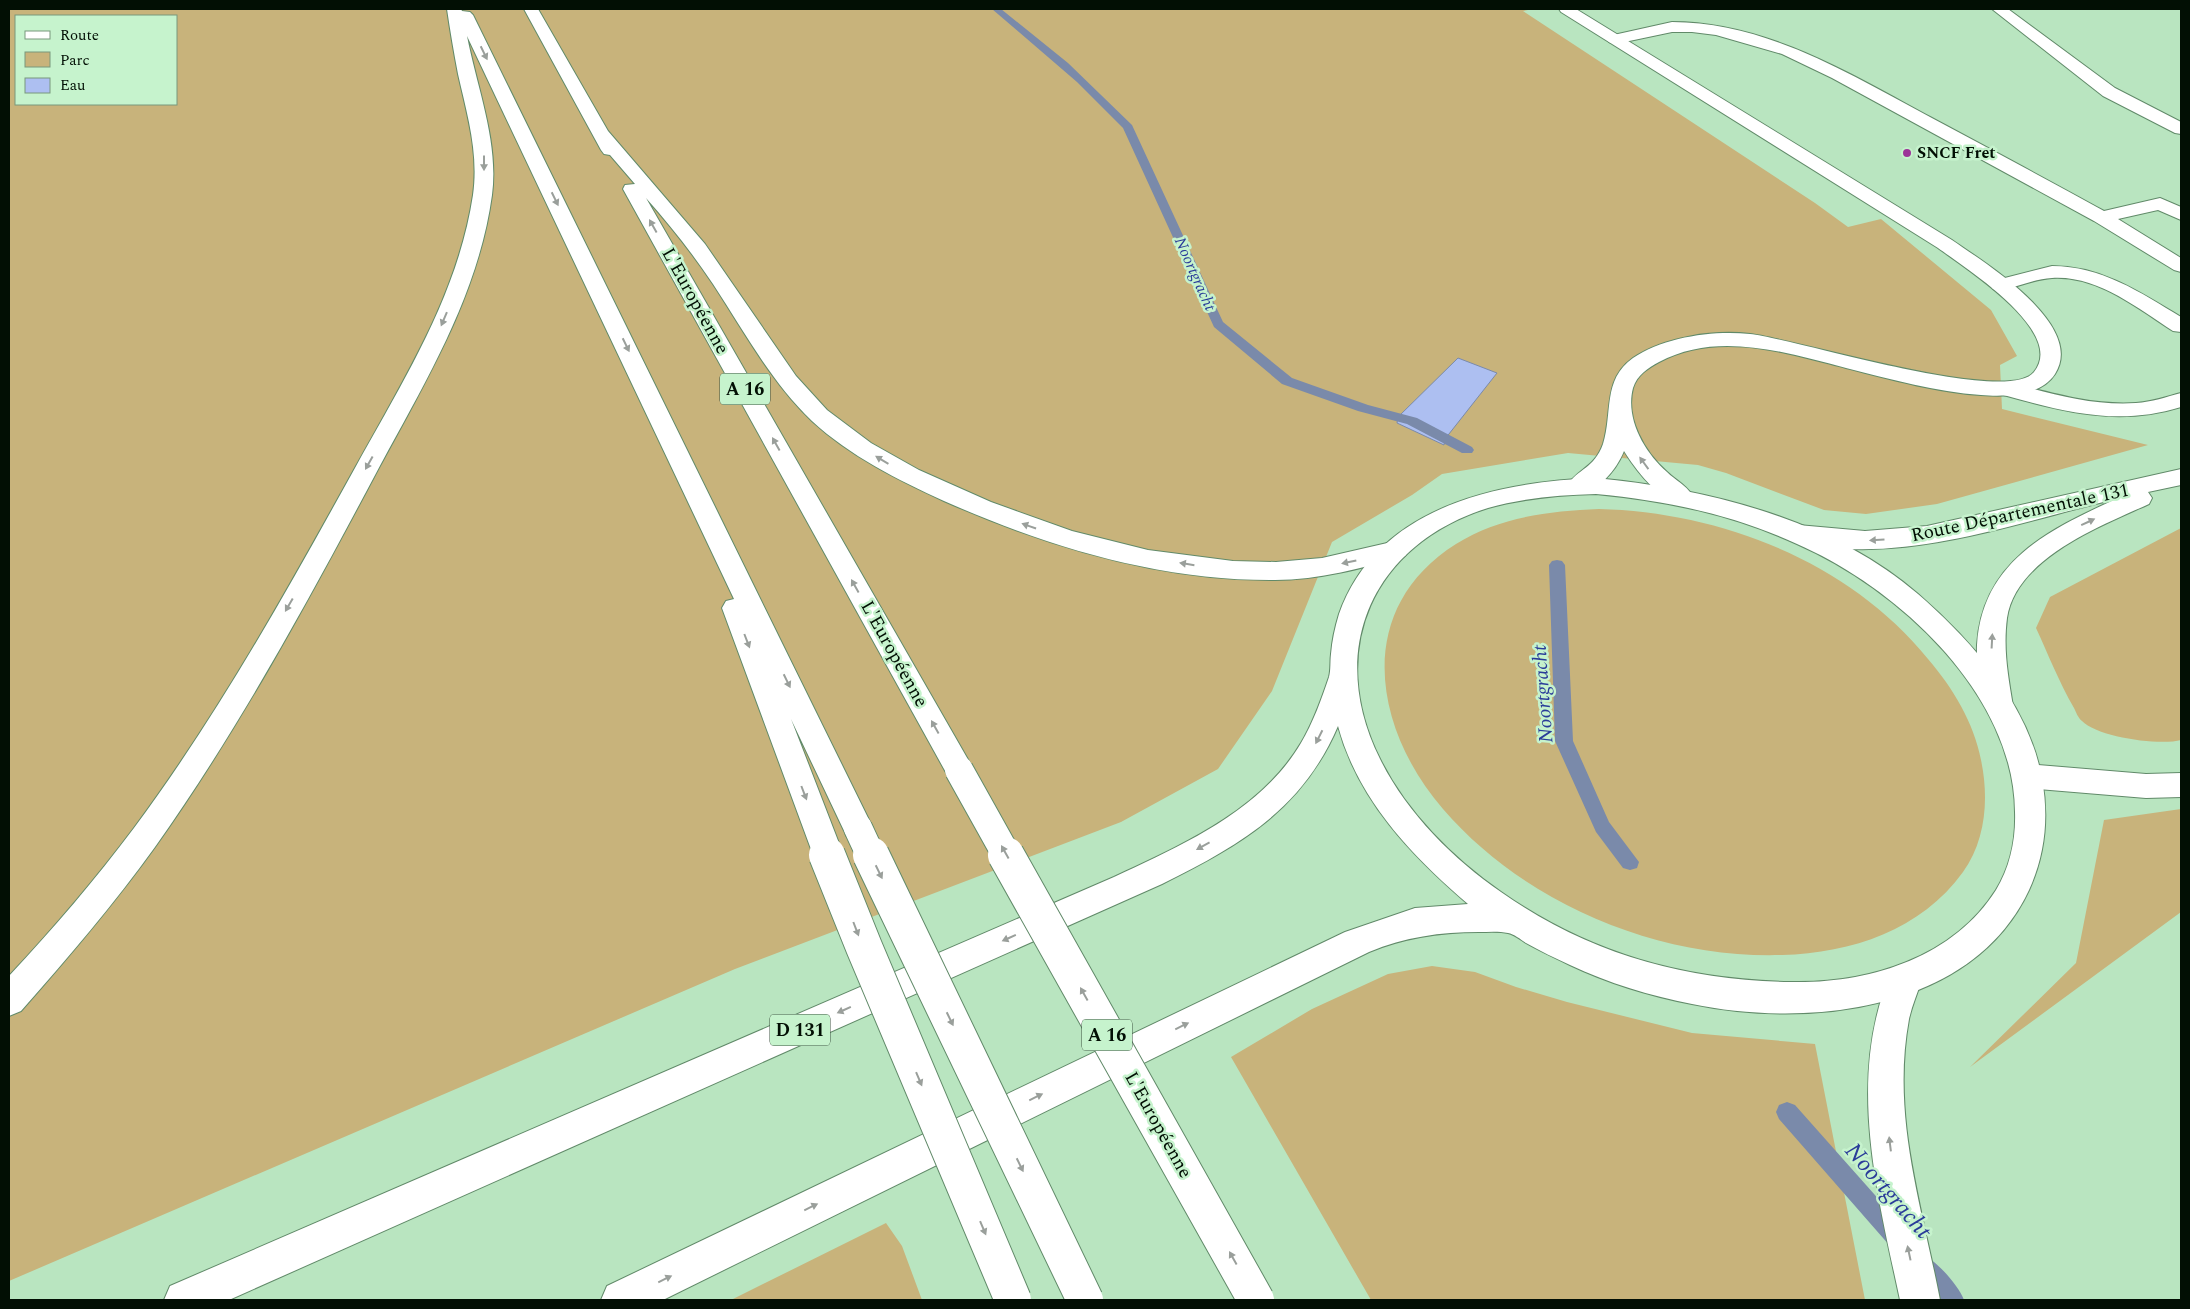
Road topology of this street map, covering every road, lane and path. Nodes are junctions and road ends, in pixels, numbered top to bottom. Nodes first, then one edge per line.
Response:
1 (454, 9) edge
2 (462, 9) edge
3 (531, 9) edge
4 (1566, 9) edge
5 (1999, 9) edge
6 (1615, 39) junction
7 (2181, 129) edge
8 (602, 135) junction
9 (2181, 214) edge
10 (2101, 217) junction
11 (2181, 266) edge
12 (2000, 285) junction
13 (2181, 326) edge
14 (2008, 389) junction
15 (2181, 400) edge
16 (1619, 403) junction
17 (668, 432) junction
18 (2181, 477) edge
19 (1580, 486) junction
20 (1680, 495) junction
21 (1798, 534) junction
22 (1396, 550) junction
23 (1343, 675) junction
24 (1999, 706) junction
25 (2026, 776) junction
26 (2181, 785) edge
27 (1516, 919) junction
28 (1906, 978) junction
29 (9, 1000) edge
30 (184, 1300) edge
31 (622, 1300) edge
32 (1013, 1300) edge
33 (1085, 1300) edge
34 (1256, 1300) edge
35 (1920, 1300) edge

1 -> 29 main road
2 -> 17 main road
3 - 8 main road, L'Européenne / A 16
4 - 6 main road
5 - 7 main road
6 - 10 main road
6 - 12 main road
22 -> 8 main road
34 -> 8 main road, L'Européenne / A 16, bridge
9 - 10 main road
10 - 11 main road
12 - 13 main road
12 - 14 main road
14 - 15 main road
14 - 16 main road
16 - 19 main road
20 -> 16 main road
17 -> 32 main road, bridge
17 -> 33 main road, bridge
18 -> 21 main road, Route Départementale 131
24 -> 18 main road, Route Départementale 131
19 - 20 main road
19 - 22 main road
20 - 21 main road
21 - 24 main road
22 - 23 main road
23 - 27 main road
23 -> 30 main road, D 131
24 - 25 main road
25 - 26 main road
25 - 28 main road
27 - 28 main road
31 -> 27 main road
35 -> 28 main road

